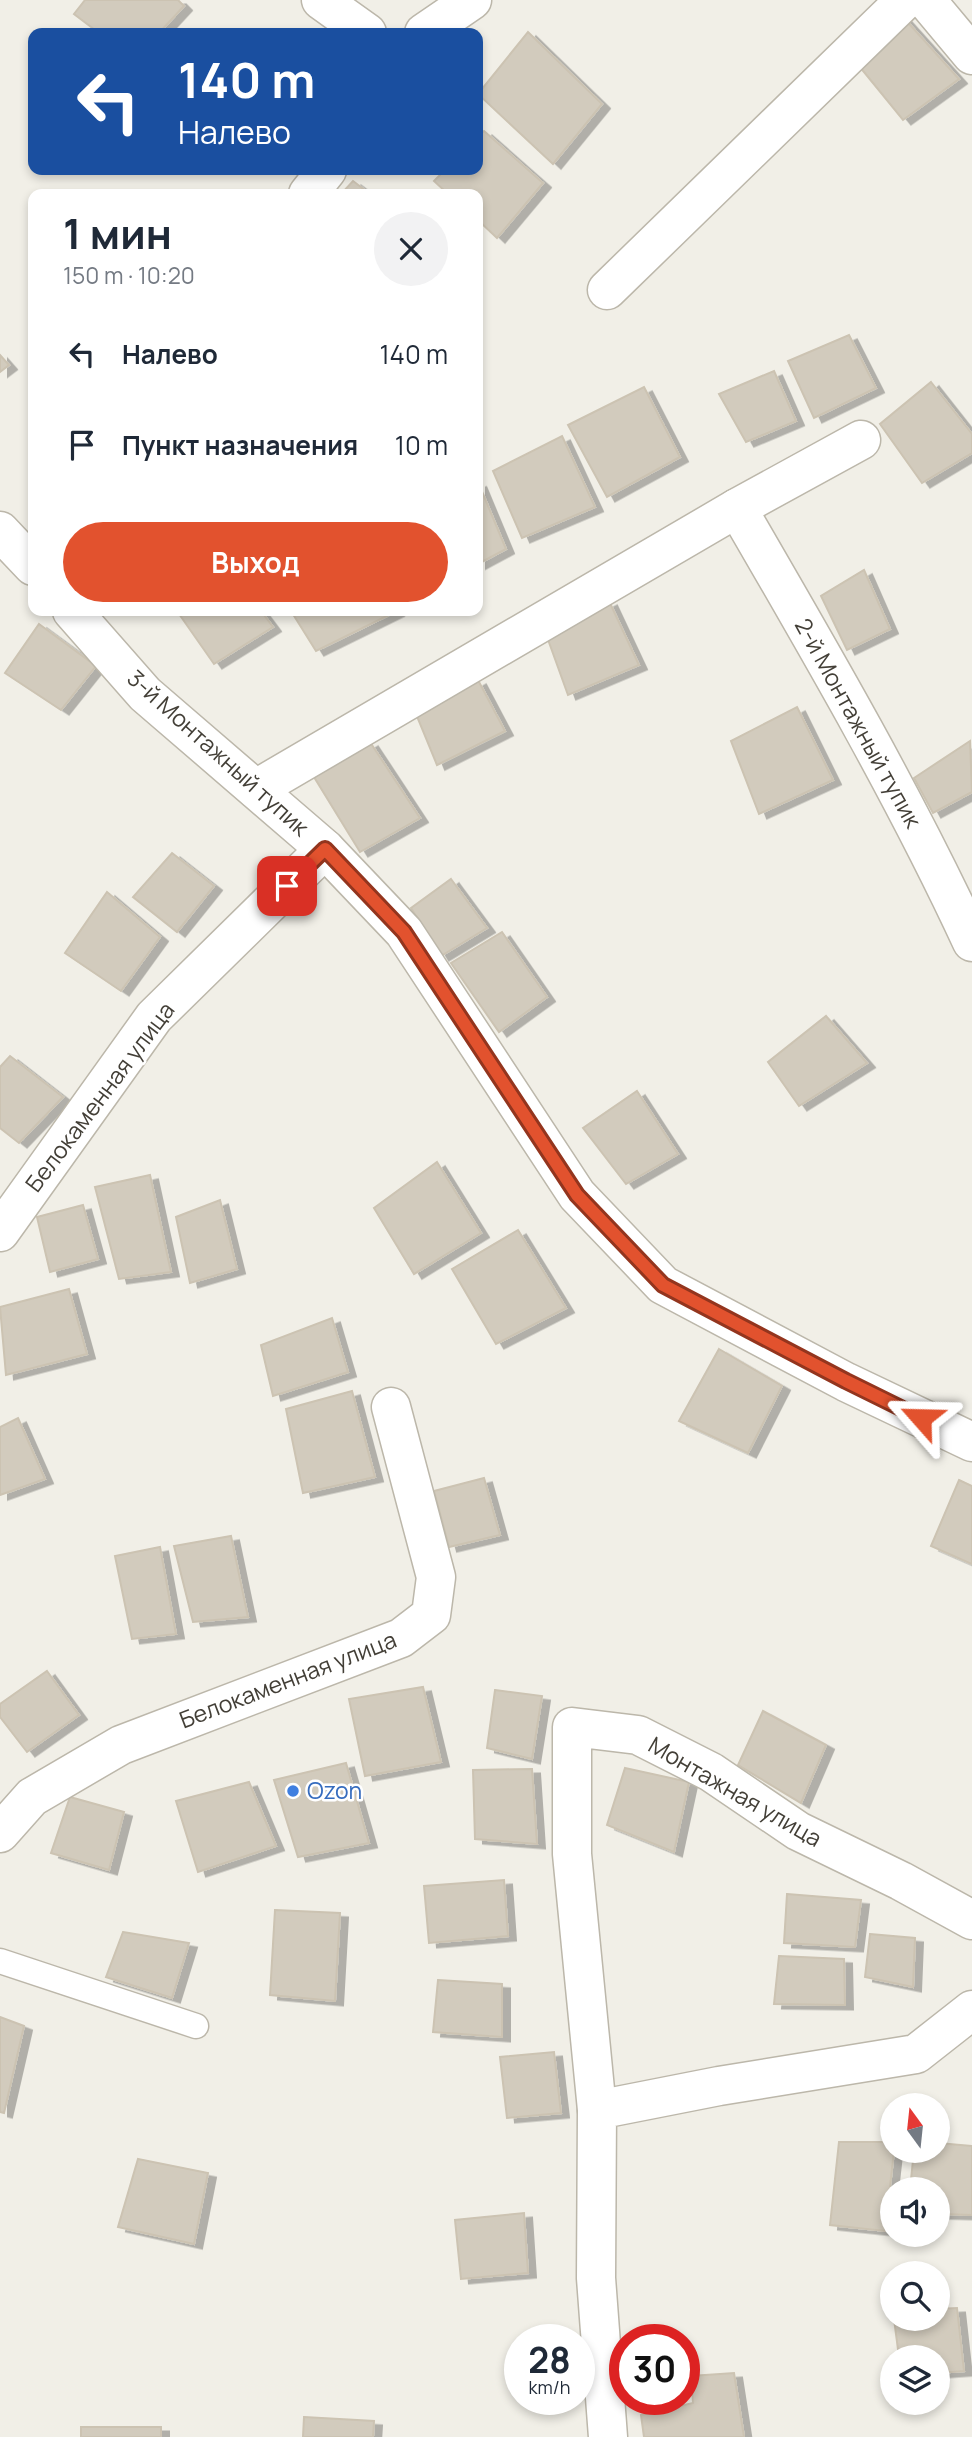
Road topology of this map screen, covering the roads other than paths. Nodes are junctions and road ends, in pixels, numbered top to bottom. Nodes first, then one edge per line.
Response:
1 (321, 0) edge
2 (472, 0) edge
3 (905, 0) edge
4 (926, 0) edge
5 (360, 28) edge
6 (431, 28) edge
7 (972, 55) edge
8 (323, 175) edge
9 (312, 189) edge
10 (607, 290) dead end
11 (861, 440) dead end
12 (737, 508) junction
13 (76, 616) edge
14 (256, 789) junction
15 (325, 849) junction
16 (972, 942) edge
17 (0, 1232) edge
18 (391, 1407) dead end
19 (972, 1441) edge
20 (0, 1833) edge
21 (972, 1920) edge
22 (0, 1961) edge
23 (972, 2010) edge
24 (196, 2026) dead end
25 (597, 2110) junction
26 (608, 2437) edge

1 - 5 street
2 - 6 street
3 - 10 street
4 - 7 street
8 - 9 street
11 - 12 street
12 - 14 street
12 - 16 street, 2-й Монтажный тупик
13 - 14 street, 3-й Монтажный тупик
14 - 15 street, 3-й Монтажный тупик
15 - 17 street, Белокаменная улица
15 - 19 street, 3-й Монтажный тупик
18 - 20 street, Белокаменная улица
21 - 25 street, Монтажная улица
22 - 24 lane
23 - 25 street
25 - 26 street, Монтажная улица

